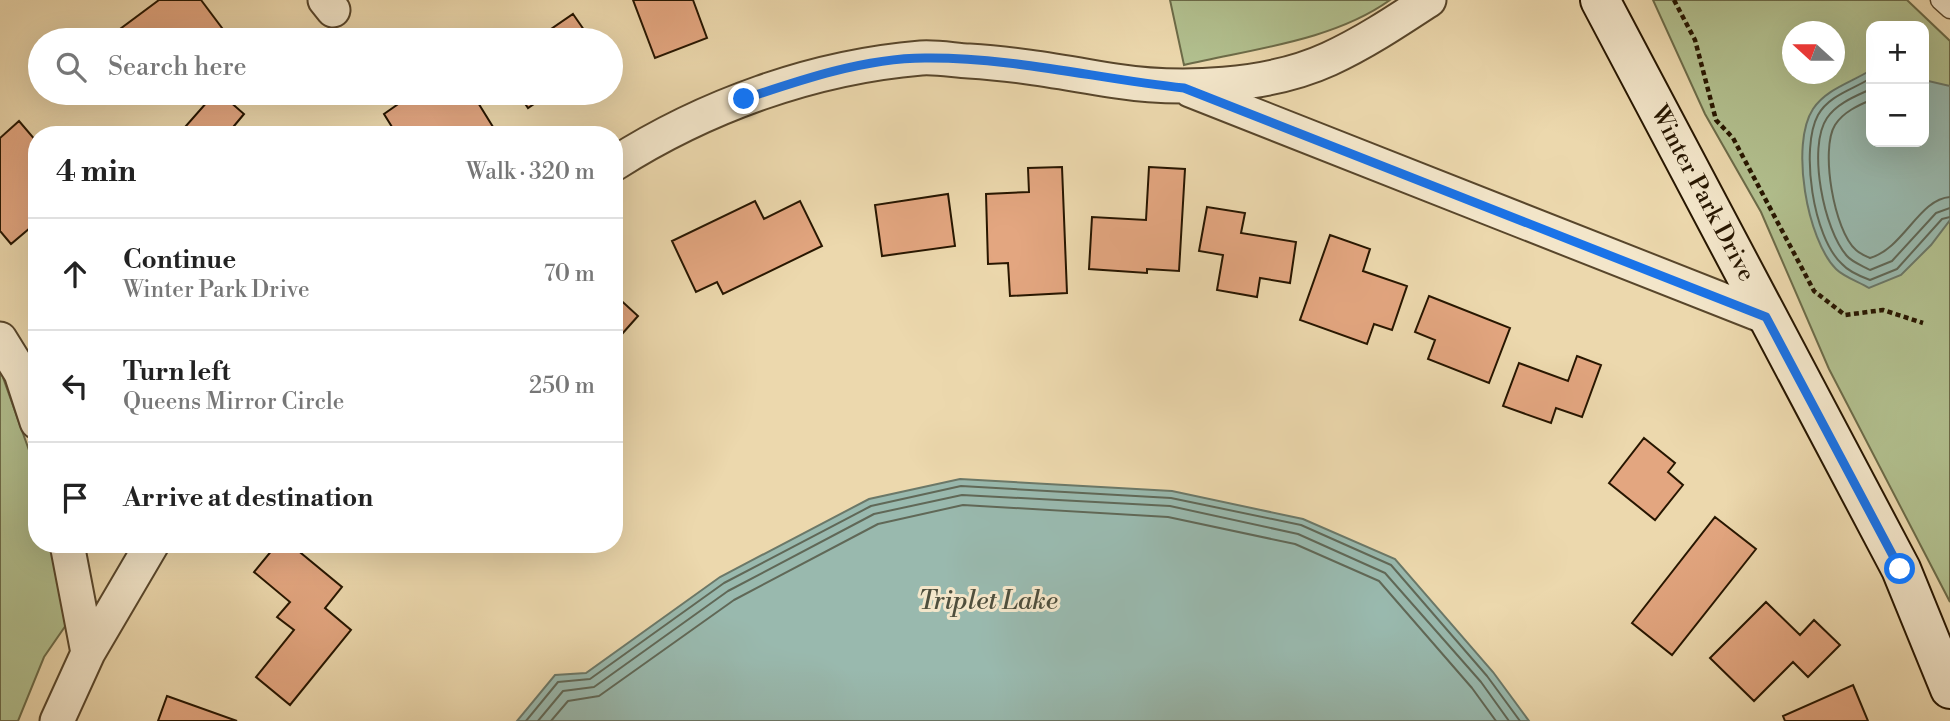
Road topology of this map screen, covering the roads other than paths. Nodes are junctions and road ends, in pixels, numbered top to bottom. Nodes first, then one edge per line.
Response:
1 (1429, 0) edge
2 (1600, 0) edge
3 (1940, 0) edge
4 (1950, 9) edge
5 (1184, 88) junction
6 (623, 158) edge
7 (1766, 317) junction
8 (0, 340) edge
9 (28, 394) edge
10 (69, 553) edge
11 (147, 553) edge
12 (88, 653) junction
13 (1950, 690) edge
14 (57, 721) edge

1 - 5 street
2 - 7 street, Winter Park Drive
3 - 4 lane
5 - 6 street
5 - 7 street
7 - 13 street, Winter Park Drive
8 - 9 street
10 - 12 street
11 - 12 street
12 - 14 street

